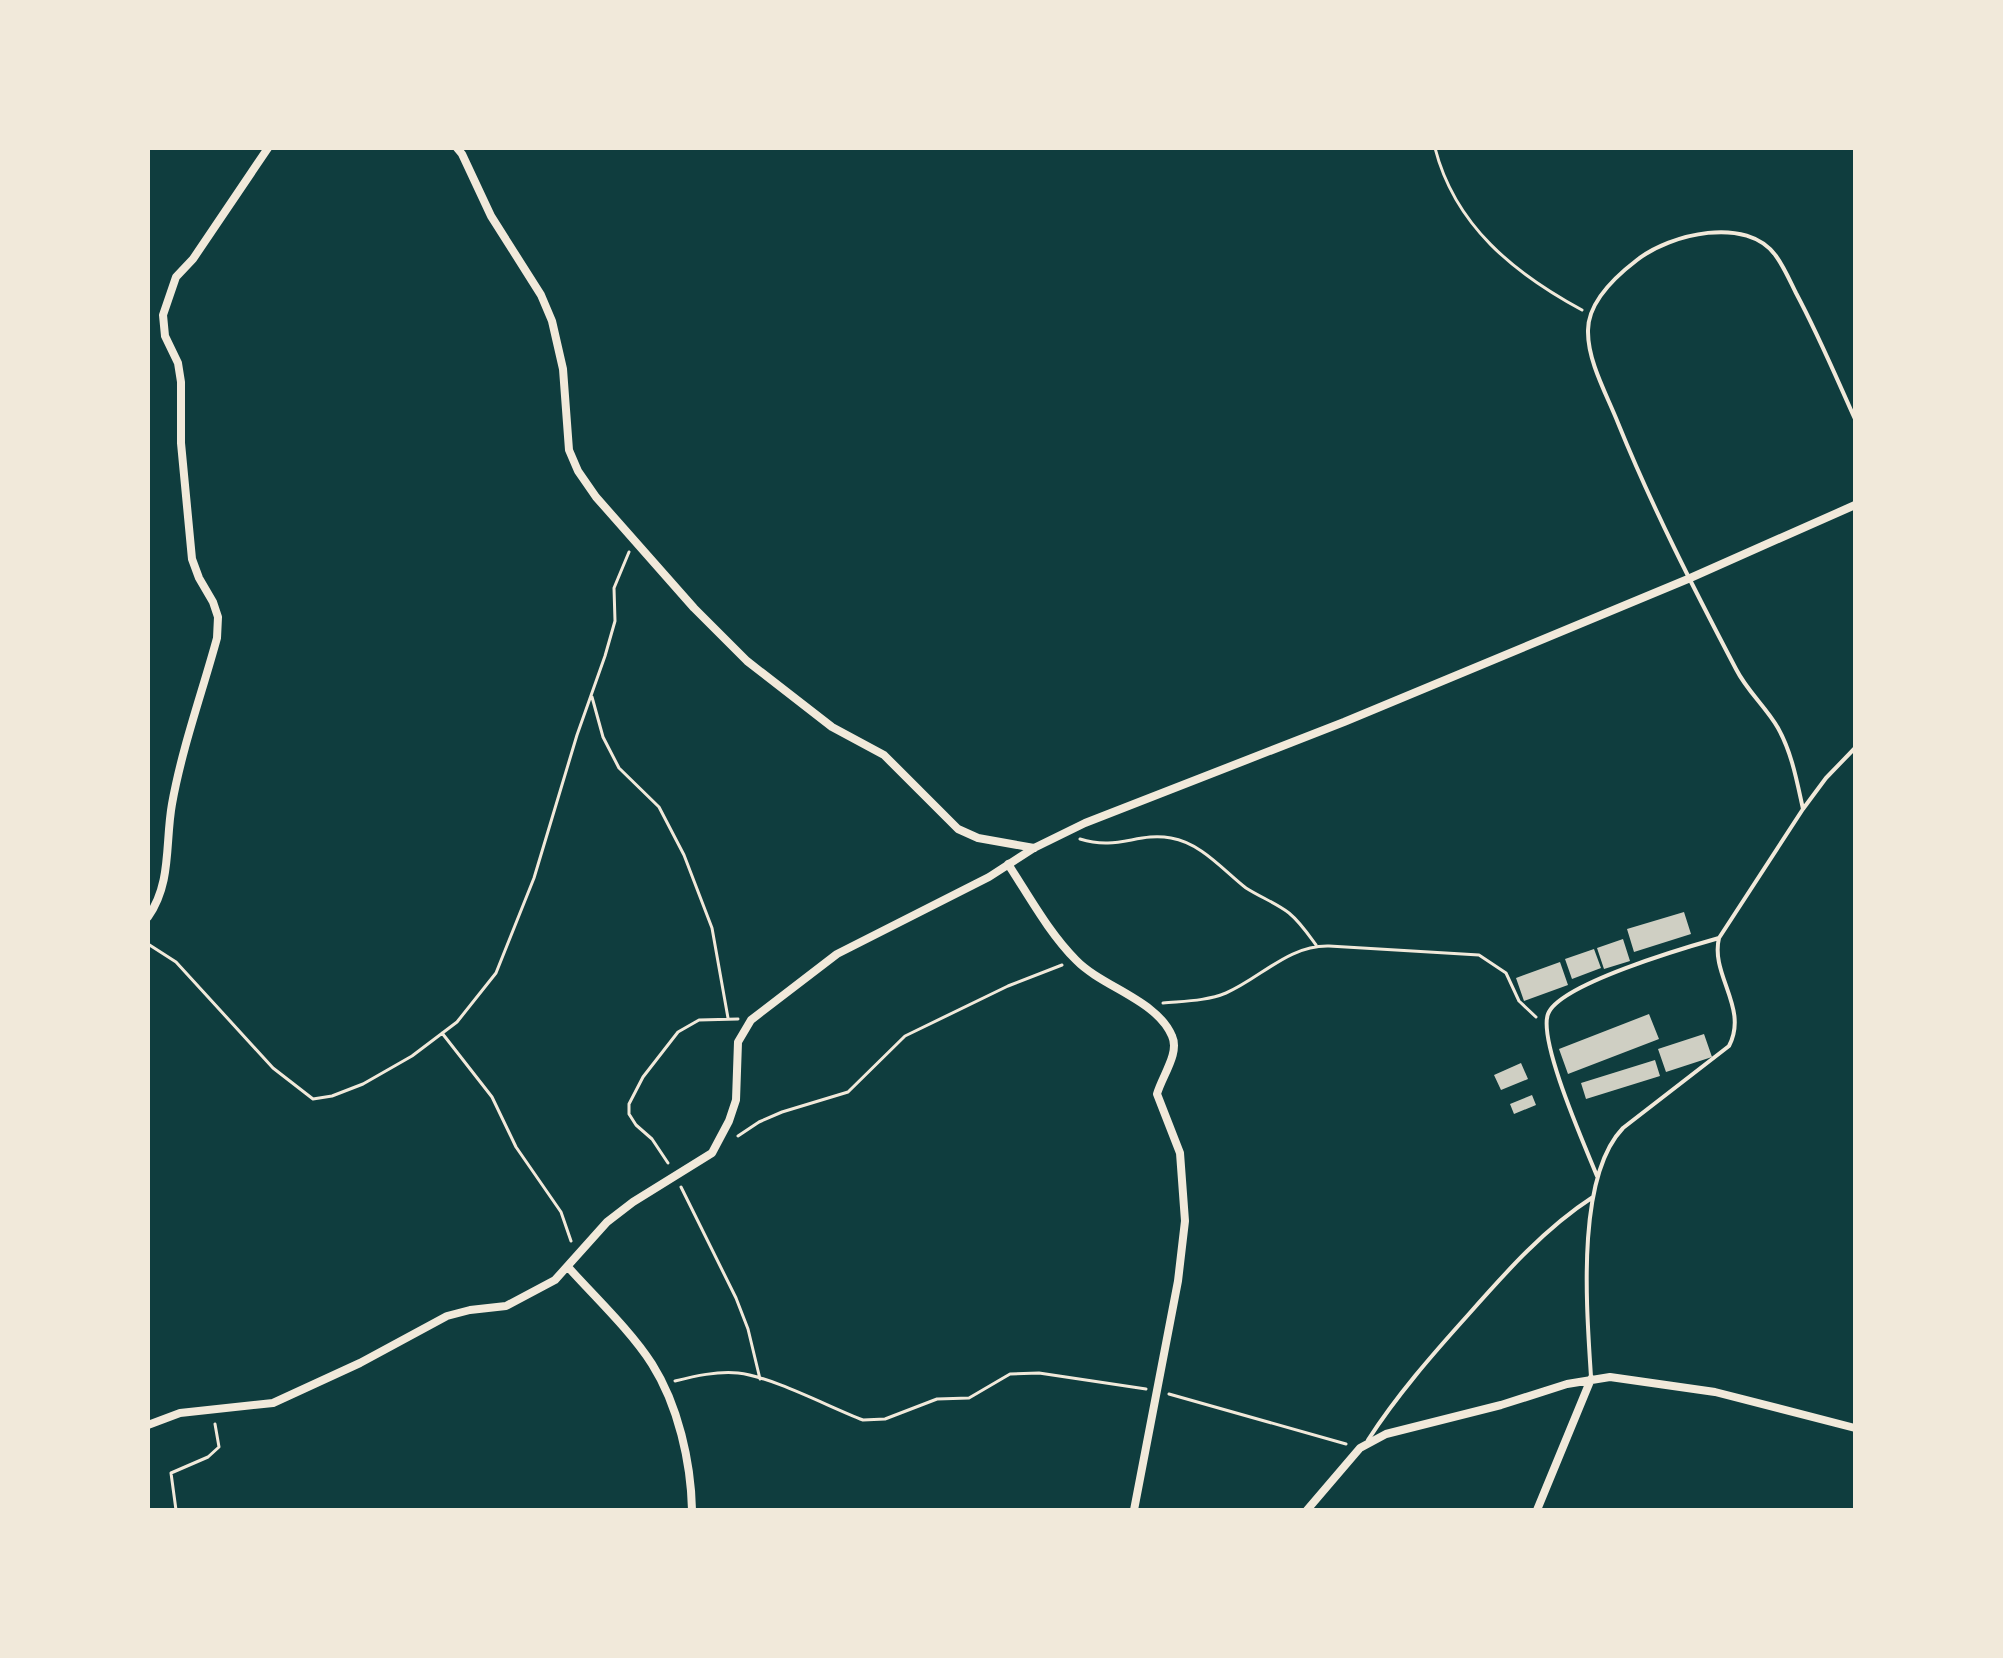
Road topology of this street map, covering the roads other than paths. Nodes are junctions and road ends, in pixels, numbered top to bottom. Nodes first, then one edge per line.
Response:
1 (268, 148) edge
2 (457, 148) edge
3 (1855, 419) edge
4 (1855, 505) edge
5 (1688, 579) junction
6 (1855, 748) edge
7 (1803, 809) junction
8 (1034, 848) junction
9 (1008, 864) junction
10 (148, 917) edge
11 (1719, 938) junction
12 (1598, 1178) junction
13 (1593, 1197) junction
14 (568, 1267) junction
15 (1591, 1379) junction
16 (148, 1425) edge
17 (1855, 1428) edge
18 (1363, 1446) junction
19 (692, 1510) edge
20 (1134, 1510) edge
21 (1307, 1510) edge
22 (1537, 1510) edge

1 - 10 street
2 - 8 street
3 - 5 lane
4 - 5 street
5 - 7 lane
5 - 8 street
6 - 7 lane
7 - 11 lane
8 - 9 street
9 - 14 street
9 - 20 street
11 - 12 lane
11 - 12 lane
12 - 13 lane
13 - 15 lane
13 - 18 lane
14 - 16 street
14 - 19 street
15 - 17 street
15 - 18 street
15 - 22 street
18 - 21 street

